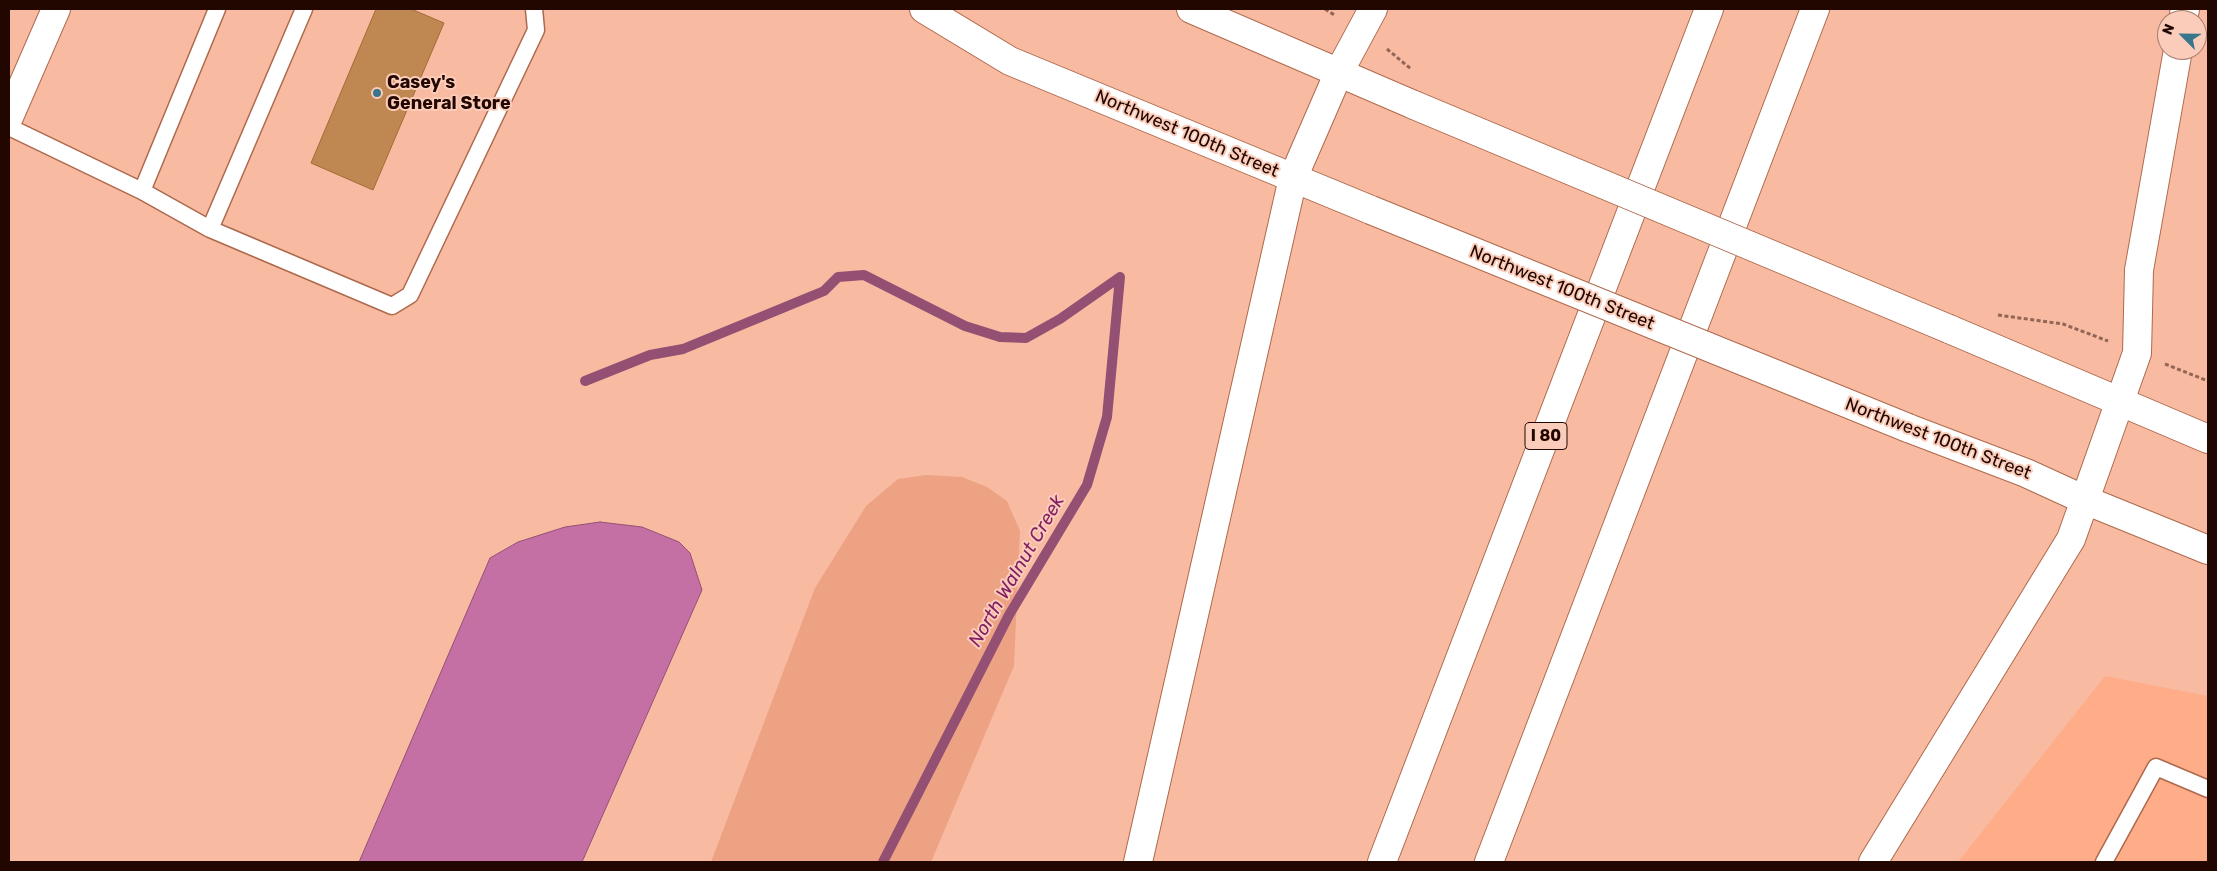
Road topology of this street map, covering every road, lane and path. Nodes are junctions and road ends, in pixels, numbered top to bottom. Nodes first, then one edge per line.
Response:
1 (56, 9) edge
2 (217, 9) edge
3 (304, 9) edge
4 (534, 9) edge
5 (924, 9) edge
6 (1191, 9) edge
7 (1373, 9) edge
8 (1709, 9) edge
9 (1815, 9) edge
10 (2176, 60) edge
11 (1339, 72) junction
12 (9, 117) edge
13 (9, 127) edge
14 (1293, 178) junction
15 (142, 192) junction
16 (210, 229) junction
17 (1995, 314) dead end
18 (2137, 353) junction
19 (2208, 381) edge
20 (2120, 402) junction
21 (2208, 439) edge
22 (2084, 500) junction
23 (2208, 550) edge
24 (2208, 789) edge
25 (1138, 862) edge
26 (1382, 862) edge
27 (1489, 862) edge
28 (1873, 862) edge
29 (2104, 862) edge

1 - 12 main road
2 - 15 lane
3 - 16 lane
4 - 16 lane
5 - 14 main road, Northwest 100th Street
6 - 11 main road
7 - 11 main road
8 - 26 main road, I 80
9 - 27 main road
10 - 18 main road
11 - 14 main road
11 - 20 main road, bridge
13 - 15 lane
14 - 22 main road, Northwest 100th Street, bridge
14 - 25 main road
15 - 16 lane
17 - 18 path
18 - 19 path
18 - 20 main road
20 - 21 main road
20 - 22 main road
22 - 23 main road, Northwest 100th Street
22 - 28 main road
24 - 29 lane

